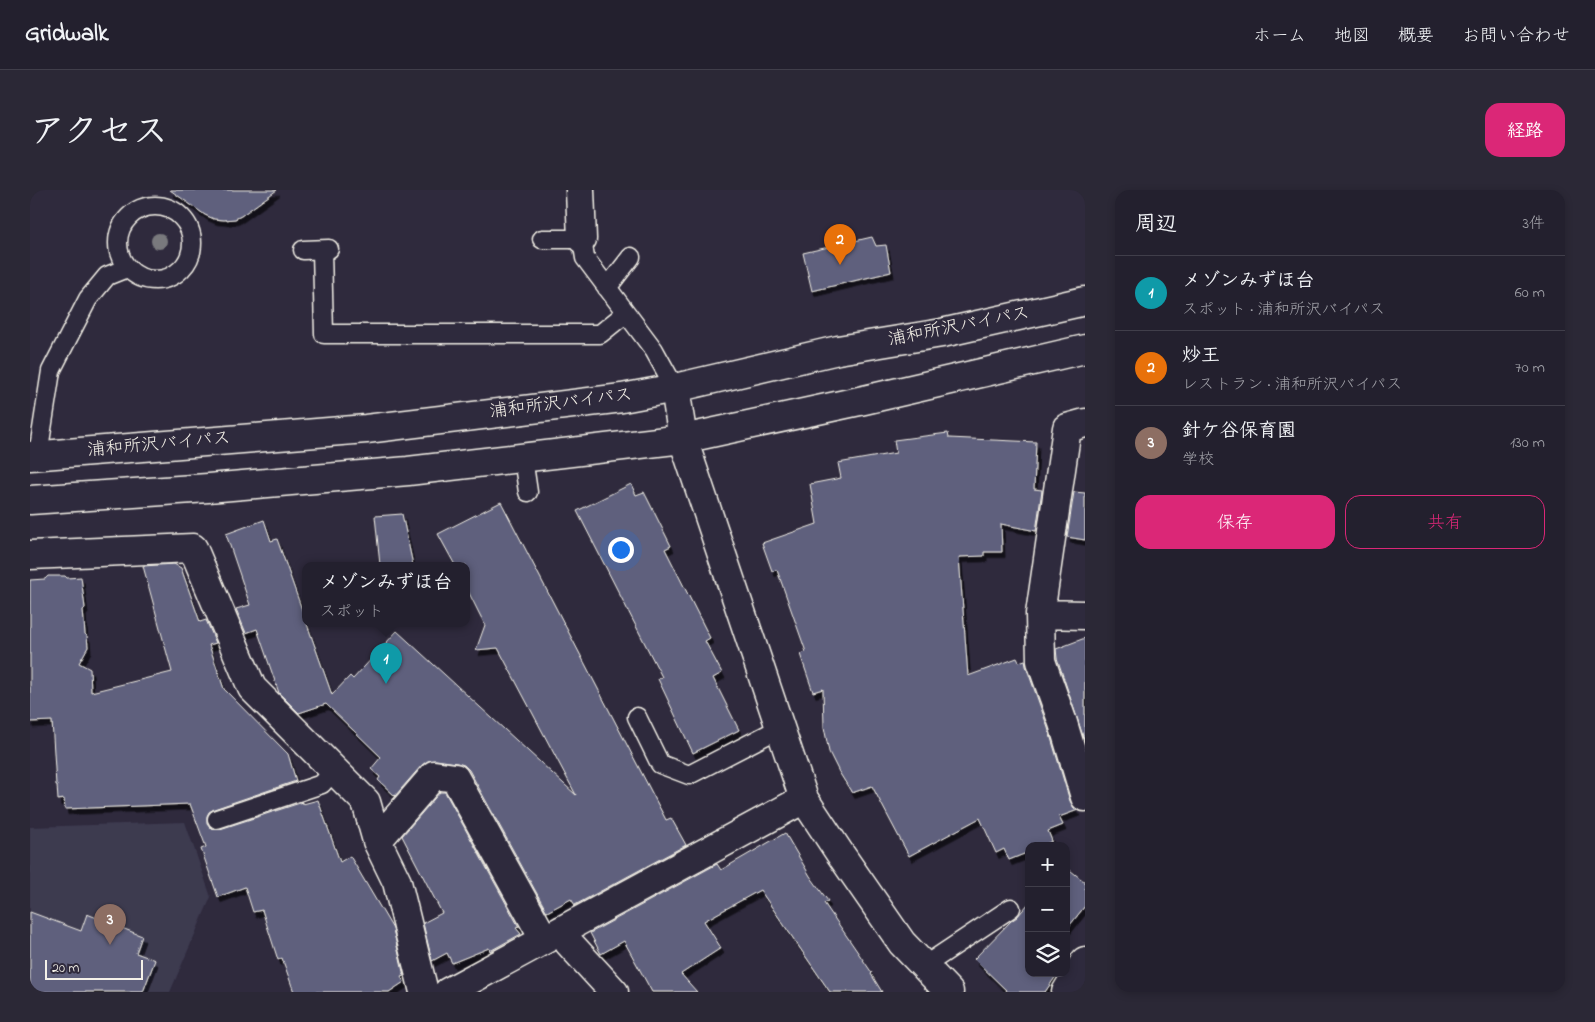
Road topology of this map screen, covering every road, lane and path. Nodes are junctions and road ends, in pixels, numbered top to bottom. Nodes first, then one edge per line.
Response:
1 (580, 190) edge
2 (582, 239) junction
3 (542, 240) dead end
4 (302, 250) dead end
5 (631, 257) dead end
6 (128, 268) junction
7 (607, 288) junction
8 (1085, 301) edge
9 (626, 313) junction
10 (1085, 349) edge
11 (675, 388) junction
12 (1085, 423) edge
13 (683, 439) junction
14 (34, 455) edge
15 (523, 458) junction
16 (528, 492) dead end
17 (30, 500) edge
18 (30, 556) edge
19 (1040, 614) junction
20 (1085, 615) edge
21 (637, 716) dead end
22 (780, 728) junction
23 (334, 770) junction
24 (1085, 797) edge
25 (804, 799) junction
26 (216, 819) dead end
27 (377, 841) junction
28 (1011, 908) dead end
29 (553, 934) junction
30 (1085, 961) edge
31 (924, 966) junction
32 (424, 992) edge
33 (448, 992) edge
34 (614, 992) edge
35 (949, 992) edge
36 (1066, 992) edge

1 - 2 main road
2 - 3 lane
2 - 7 lane
4 - 9 lane
5 - 7 lane
6 - 6 lane
6 - 14 lane
7 - 9 lane
8 - 11 main road, 浦和所沢バイパス
9 - 11 lane
10 - 13 main road
11 - 13 main road
11 - 14 main road, 浦和所沢バイパス
12 - 19 main road
13 - 15 main road
13 - 22 main road
15 - 16 lane
15 - 17 main road
18 - 23 main road
19 - 20 main road
19 - 24 main road
21 - 22 lane
22 - 25 main road
23 - 26 lane
23 - 27 main road
25 - 29 main road
25 - 31 main road
27 - 29 main road
27 - 32 main road
28 - 31 lane
29 - 33 main road
29 - 34 main road
30 - 36 main road
31 - 35 main road

